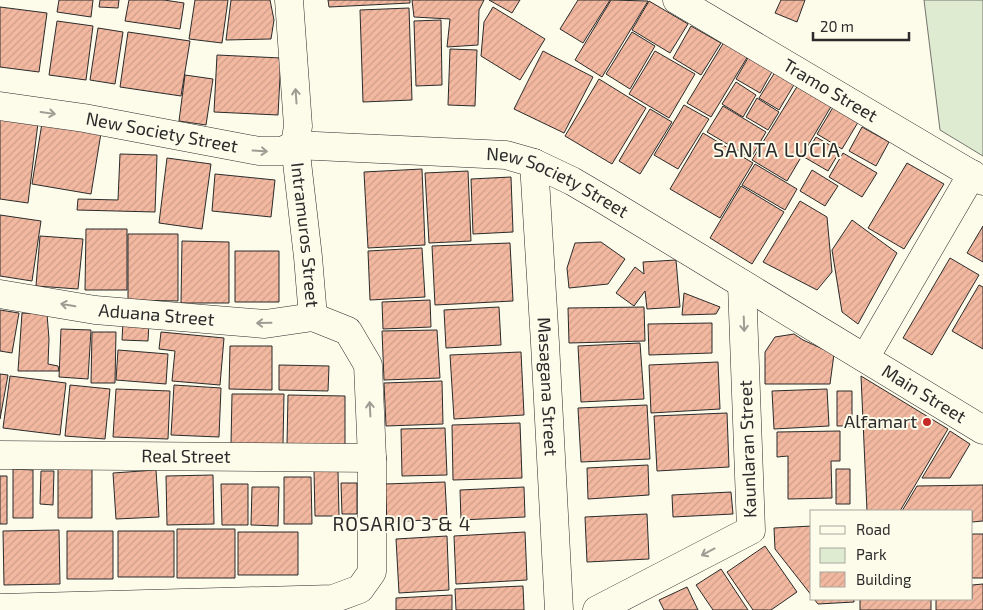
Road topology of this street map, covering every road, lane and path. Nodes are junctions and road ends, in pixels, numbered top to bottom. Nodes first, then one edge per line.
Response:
1 (289, 0) edge
2 (677, 0) edge
3 (0, 106) edge
4 (295, 145) junction
5 (534, 163) junction
6 (978, 177) edge
7 (742, 284) junction
8 (0, 294) edge
9 (313, 317) junction
10 (865, 358) junction
11 (983, 430) edge
12 (0, 455) edge
13 (372, 458) junction
14 (0, 608) edge
15 (559, 610) edge
16 (597, 610) edge

4 -> 1 street, Intramuros Street
2 - 6 street, Tramo Street
3 -> 4 street, New Society Street
4 - 5 street, New Society Street
4 - 9 street, Intramuros Street
5 - 7 street, New Society Street
5 - 15 street, Masagana Street
6 - 10 street
7 - 10 street, New Society Street
7 -> 16 street, Kaunlaran Street
9 -> 8 street, Aduana Street
13 -> 9 street, Intramuros Street
10 - 11 street, Main Street
12 - 13 street, Real Street
13 - 14 street, Intramuros Street

